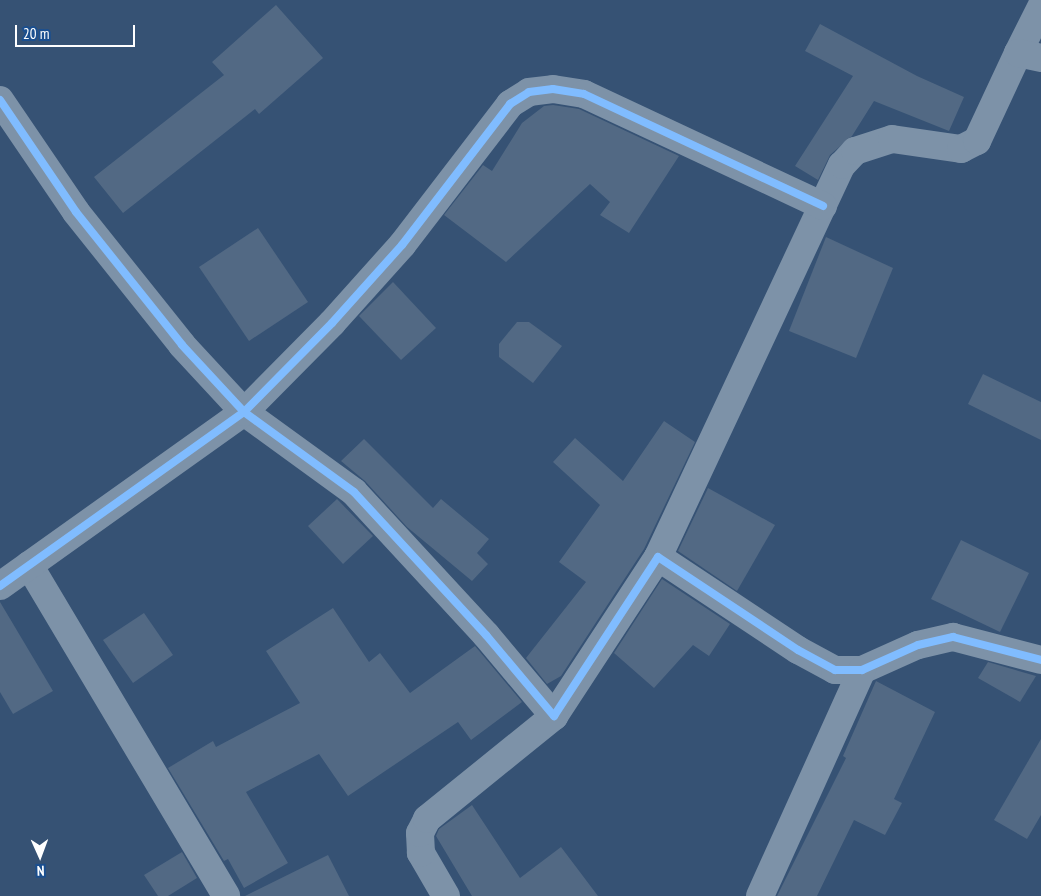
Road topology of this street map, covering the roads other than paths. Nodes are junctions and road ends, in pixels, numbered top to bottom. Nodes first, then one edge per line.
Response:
1 (1041, 7) edge
2 (1030, 56) edge
3 (0, 100) edge
4 (823, 206) junction
5 (244, 412) junction
6 (658, 557) junction
7 (29, 565) junction
8 (0, 586) edge
9 (1041, 660) edge
10 (862, 670) junction
11 (554, 716) junction
12 (226, 896) edge
13 (446, 896) edge
14 (760, 896) edge

1 - 2 street
2 - 4 street
3 - 5 street
4 - 5 street
4 - 6 street
5 - 7 street
5 - 11 street
6 - 10 street
6 - 11 street
7 - 8 street
7 - 12 street
9 - 10 street
10 - 14 street
11 - 13 street

